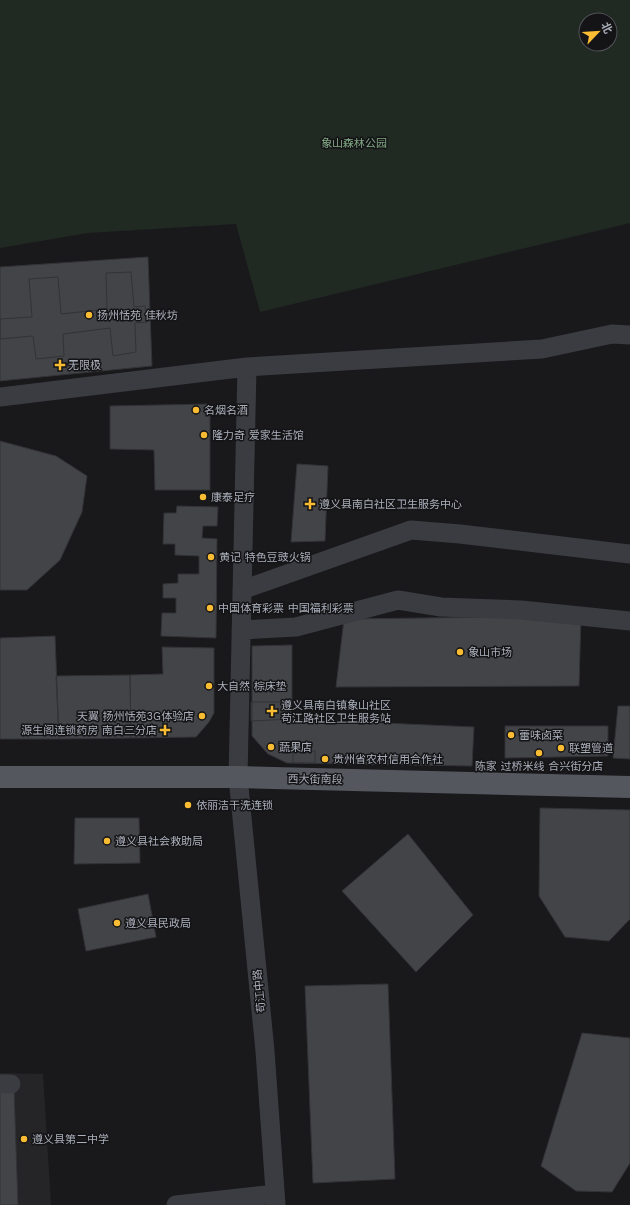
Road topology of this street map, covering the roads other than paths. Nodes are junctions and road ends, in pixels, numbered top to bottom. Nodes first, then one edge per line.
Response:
1 (630, 335) edge
2 (247, 367) junction
3 (0, 397) edge
4 (630, 554) edge
5 (242, 590) junction
6 (630, 621) edge
7 (241, 630) junction
8 (0, 777) edge
9 (238, 777) junction
10 (630, 787) edge
11 (276, 1199) edge
12 (176, 1205) edge

1 - 2 street
2 - 3 street
2 - 5 street, 苟江中路
4 - 5 street
5 - 7 street, 苟江中路
6 - 7 street
7 - 9 street, 苟江中路
8 - 9 main road, 西大街南段
9 - 10 main road, 西大街南段
9 - 11 street, 苟江中路
11 - 12 street

